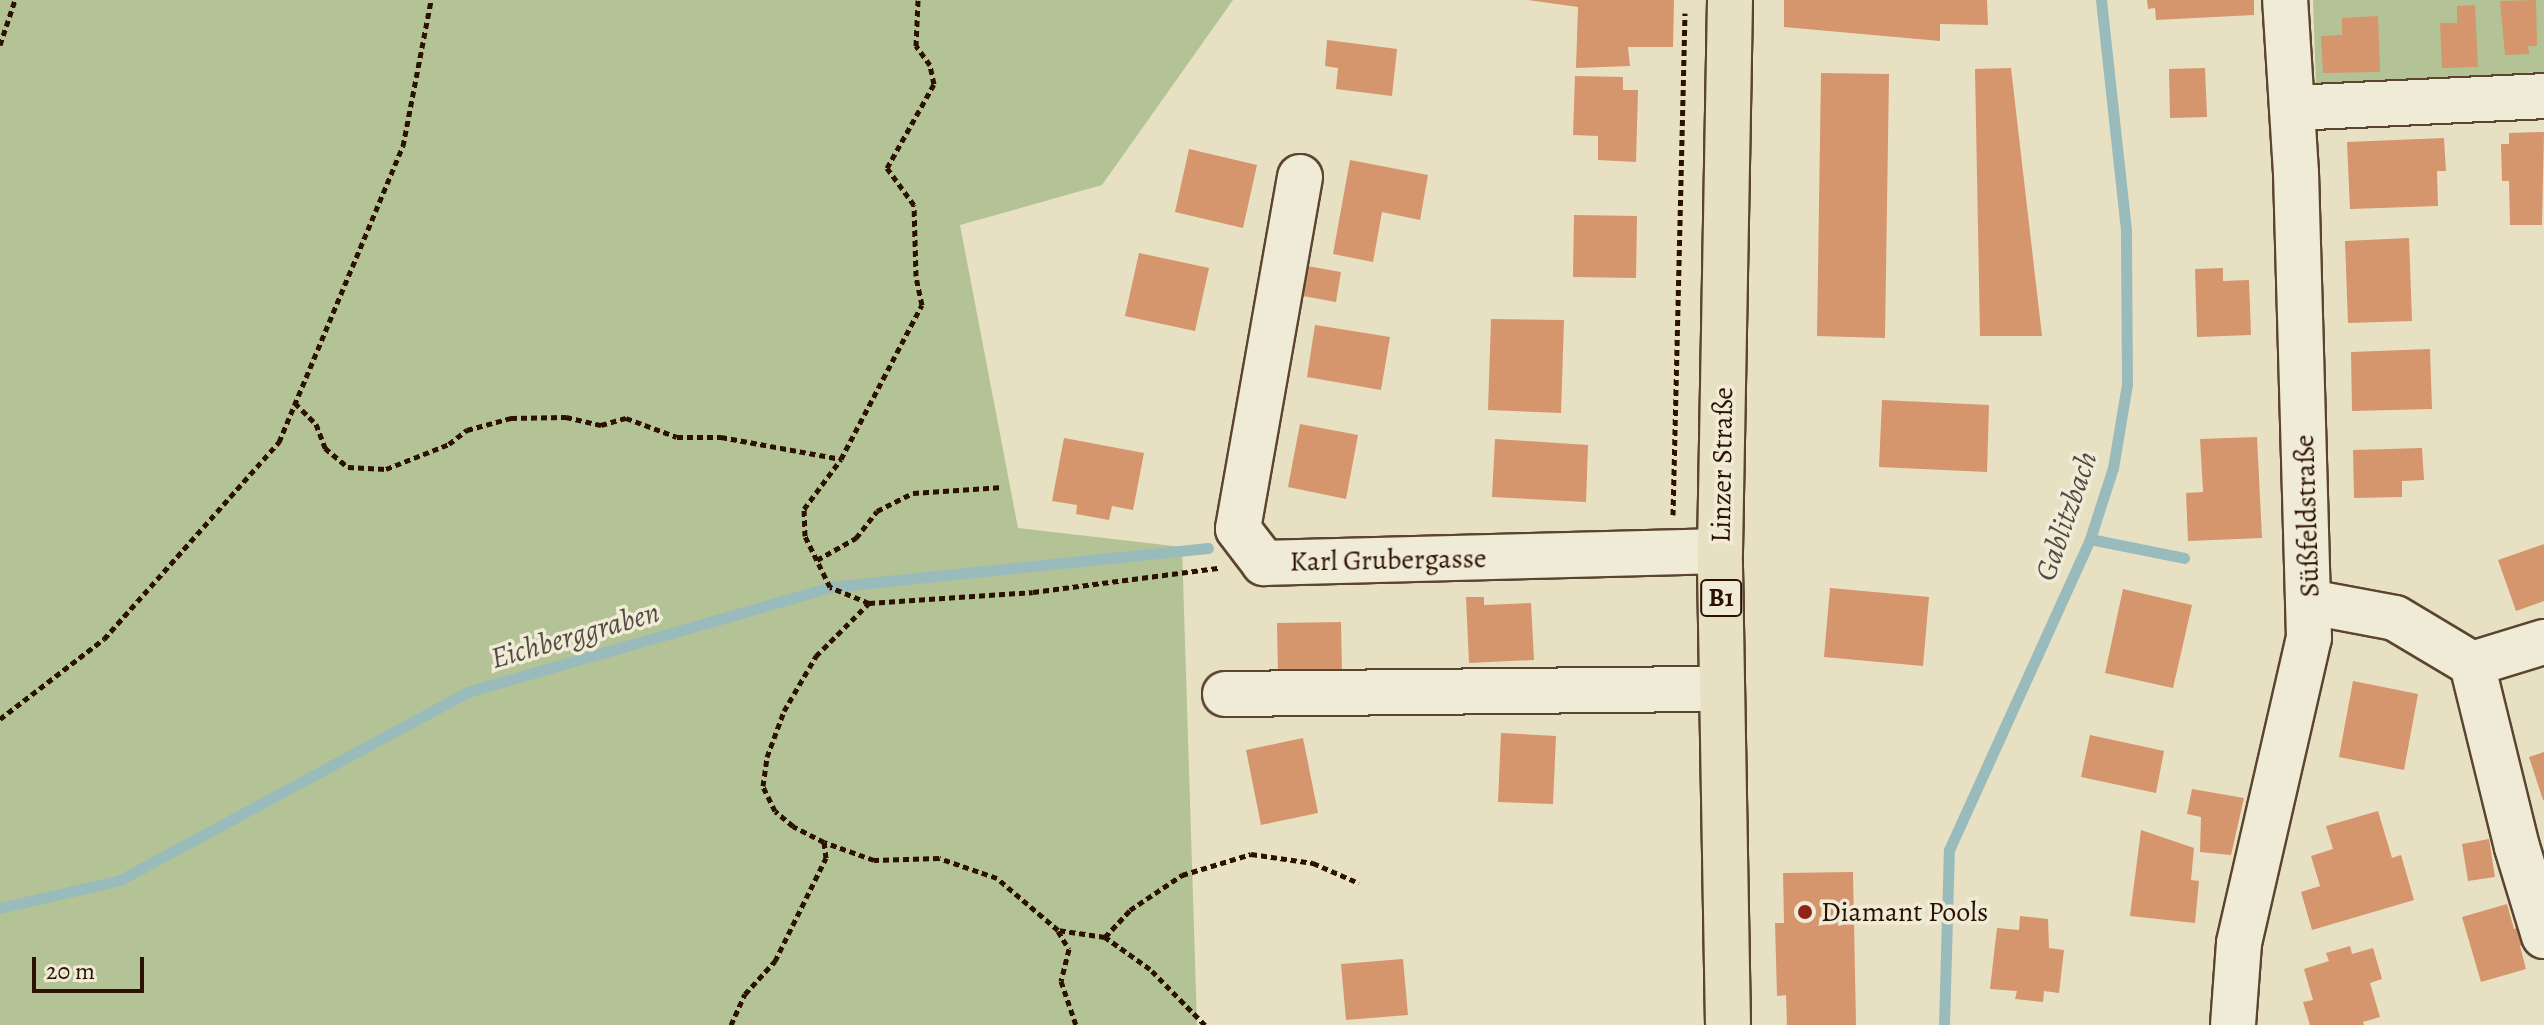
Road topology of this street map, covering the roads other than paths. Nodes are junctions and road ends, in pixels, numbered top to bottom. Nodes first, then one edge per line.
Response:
1 (1730, 0) edge
2 (2285, 0) edge
3 (2544, 96) edge
4 (2292, 108) junction
5 (1300, 177) dead end
6 (1720, 551) junction
7 (2310, 602) junction
8 (2544, 642) edge
9 (2472, 664) junction
10 (1722, 689) junction
11 (1225, 694) dead end
12 (2544, 936) edge
13 (1728, 1025) edge
14 (2233, 1025) edge

1 - 6 main road, Linzer Straße / B1
2 - 4 street, Süßfeldstraße
3 - 4 street
4 - 7 street, Süßfeldstraße
5 - 6 street, Karl Grubergasse
6 - 10 main road, Linzer Straße / B1
7 - 9 street
7 - 14 street, Süßfeldstraße
8 - 9 street
9 - 12 street
10 - 11 street
10 - 13 main road, Linzer Straße / B1

